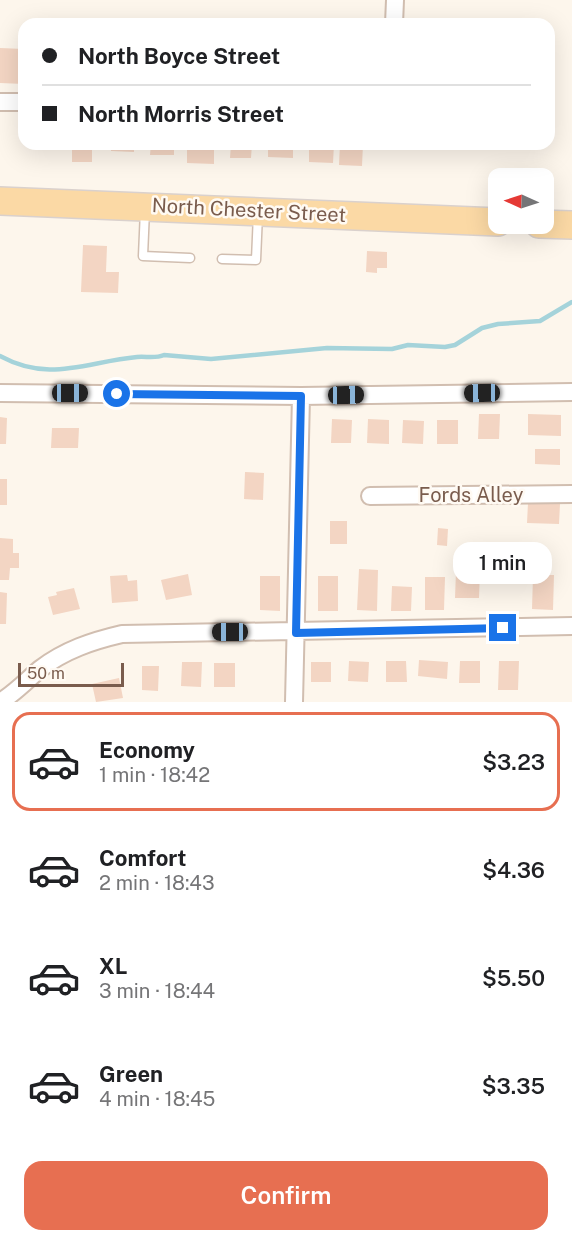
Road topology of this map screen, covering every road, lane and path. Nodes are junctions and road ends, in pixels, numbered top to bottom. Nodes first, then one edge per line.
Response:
1 (395, 0) edge
2 (394, 18) edge
3 (0, 102) edge
4 (18, 102) edge
5 (0, 201) edge
6 (146, 206) junction
7 (258, 211) junction
8 (488, 222) edge
9 (554, 224) edge
10 (572, 225) edge
11 (190, 258) dead end
12 (222, 259) dead end
13 (572, 392) edge
14 (0, 393) edge
15 (301, 396) junction
16 (572, 494) edge
17 (370, 496) dead end
18 (572, 626) edge
19 (296, 633) junction
20 (0, 702) edge
21 (294, 702) edge

1 - 2 street
3 - 4 street
5 - 6 main road, North Chester Street
6 - 7 main road, North Chester Street
6 - 11 lane
7 - 8 main road, North Chester Street
7 - 12 lane
9 - 10 main road
13 - 15 street
14 - 15 street
15 - 19 street
16 - 17 street, Fords Alley
18 - 19 street
19 - 20 street
19 - 21 street

